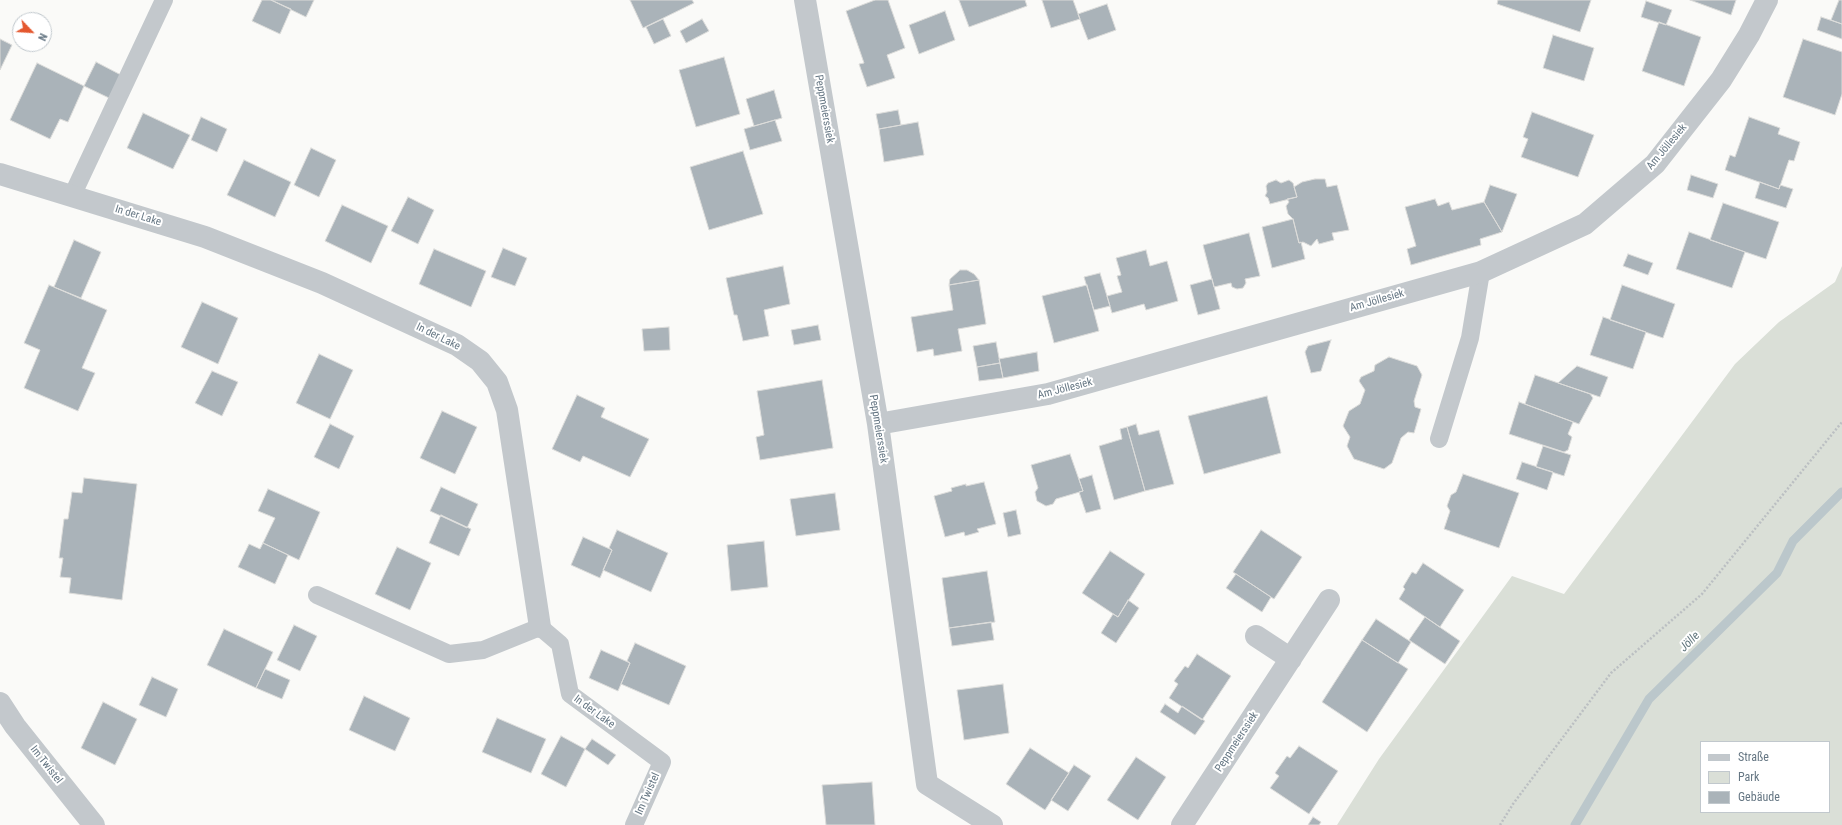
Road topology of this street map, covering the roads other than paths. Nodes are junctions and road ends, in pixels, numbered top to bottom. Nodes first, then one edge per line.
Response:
1 (164, 0) edge
2 (805, 0) edge
3 (1767, 0) edge
4 (0, 174) edge
5 (72, 196) junction
6 (1481, 272) junction
7 (878, 424) junction
8 (1439, 439) dead end
9 (317, 595) dead end
10 (1330, 600) dead end
11 (540, 627) junction
12 (1256, 636) dead end
13 (1291, 659) junction
14 (0, 703) edge
15 (662, 762) joint
16 (94, 825) edge
17 (634, 825) edge
18 (992, 825) edge
19 (1182, 825) edge

1 - 5 lane
2 - 7 street, Peppmeierssiek
3 - 6 street, Am Jöllesiek
4 - 5 street, In der Lake
5 - 11 street, In der Lake
6 - 7 street, Am Jöllesiek
6 - 8 lane
7 - 18 street, Peppmeierssiek
9 - 11 lane
10 - 13 street, Peppmeierssiek
11 - 15 lane, In der Lake
12 - 13 street
13 - 19 street, Peppmeierssiek
14 - 16 street, Im Twistel
15 - 17 lane, Im Twistel

